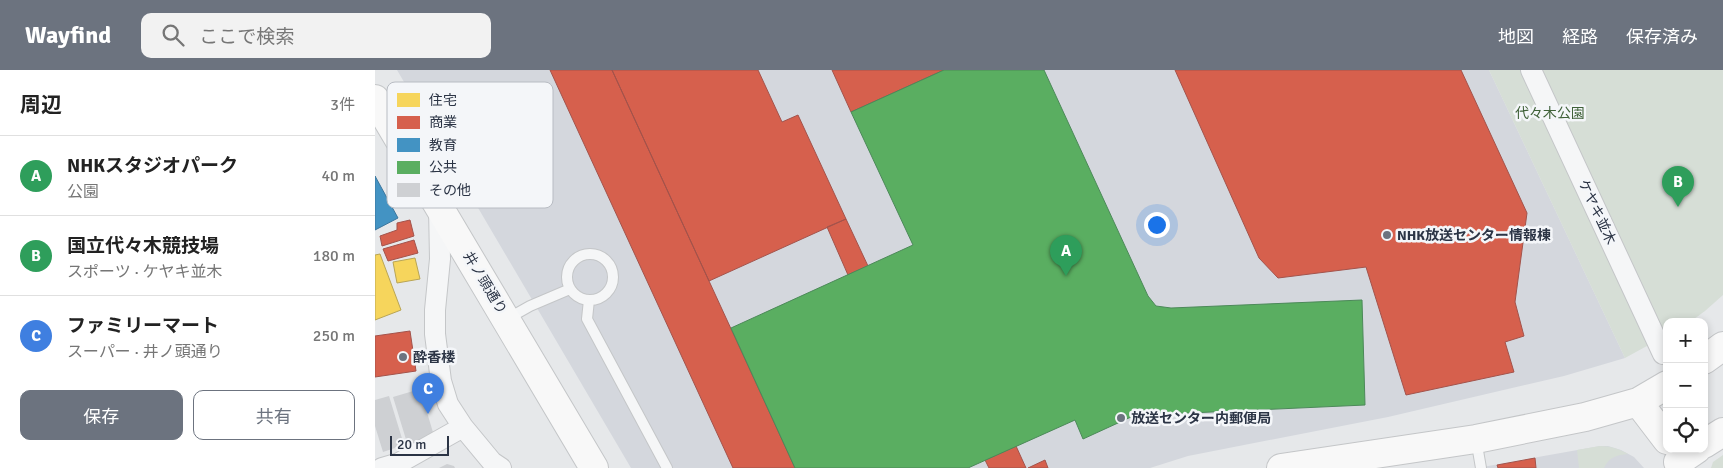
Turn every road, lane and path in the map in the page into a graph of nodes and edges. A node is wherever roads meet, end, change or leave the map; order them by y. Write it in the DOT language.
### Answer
graph roads {
  1 [pos="1531,70"];
  2 [pos="375,99"];
  3 [pos="387,119"];
  4 [pos="439,208"];
  5 [pos="441,208"];
  6 [pos="570,289"];
  7 [pos="589,300"];
  8 [pos="506,320"];
  9 [pos="1723,346"];
  10 [pos="1663,354"];
  11 [pos="1708,357"];
  12 [pos="1663,387"];
  13 [pos="1638,402"];
  14 [pos="463,427"];
  15 [pos="1723,432"];
  16 [pos="1476,439"];
  17 [pos="1708,441"];
  18 [pos="1679,454"];
  19 [pos="382,468"];
  20 [pos="501,468"];
  21 [pos="594,468"];
  22 [pos="667,468"];
  23 [pos="1281,468"];
  24 [pos="1481,468"];
  1 -- 10 [label="street, ケヤキ並木"];
  2 -- 3 [label="street, 井ノ頭通り"];
  4 -- 14 [label="street"];
  5 -- 8 [label="street, 井ノ頭通り"];
  6 -- 7 [label="lane"];
  6 -- 7 [label="lane"];
  6 -- 8 [label="lane"];
  7 -- 22 [label="lane"];
  8 -- 21 [label="street, 井ノ頭通り"];
  9 -- 11 [label="street"];
  12 -- 13 [label="street"];
  13 -- 16 [label="street"];
  13 -- 18 [label="street"];
  14 -- 19 [label="street"];
  14 -- 20 [label="street"];
  15 -- 17 [label="street"];
  16 -- 23 [label="street"];
  16 -- 24 [label="lane"];
}
